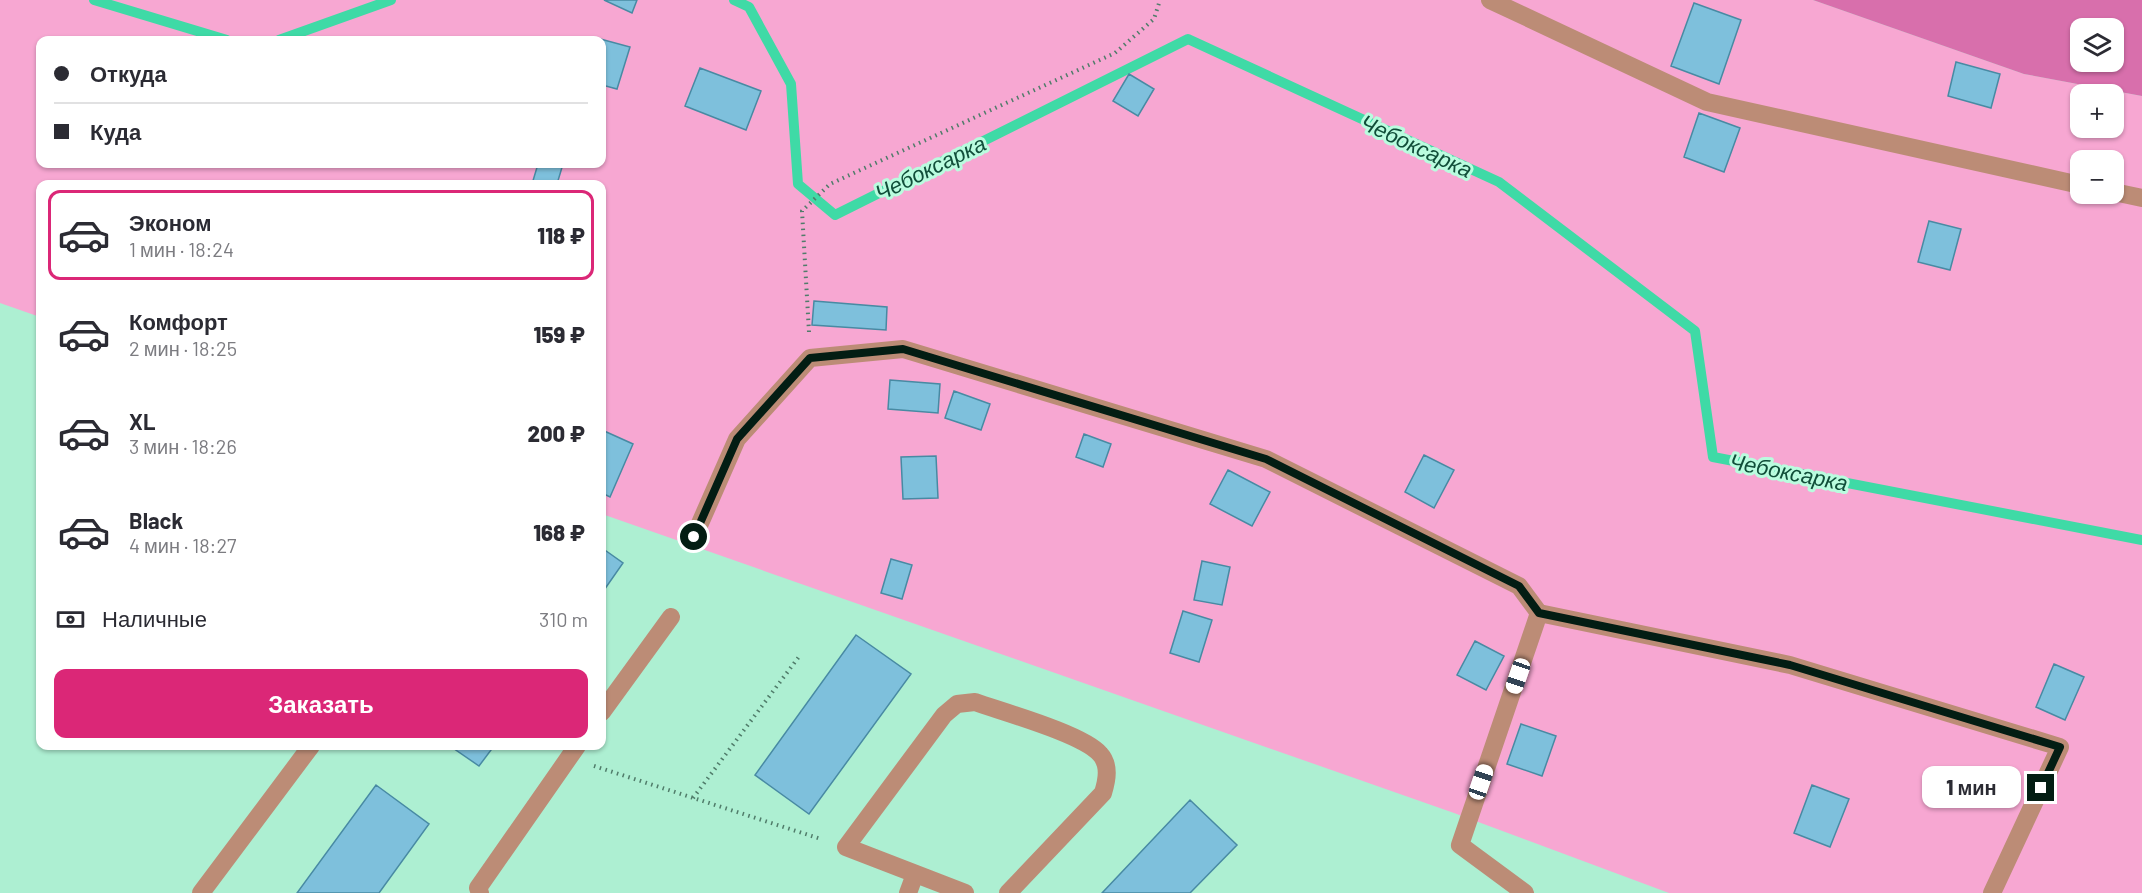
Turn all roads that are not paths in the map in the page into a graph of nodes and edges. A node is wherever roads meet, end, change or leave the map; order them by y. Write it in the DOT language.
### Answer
graph roads {
  1 [pos="1490,0"];
  2 [pos="2070,182"];
  3 [pos="2124,194"];
  4 [pos="2142,198"];
  5 [pos="694,537"];
  6 [pos="1539,613"];
  7 [pos="671,616"];
  8 [pos="606,706"];
  9 [pos="308,750"];
  10 [pos="572,752"];
  11 [pos="915,874"];
  12 [pos="201,893"];
  13 [pos="480,893"];
  14 [pos="908,893"];
  15 [pos="965,893"];
  16 [pos="1008,893"];
  17 [pos="1525,893"];
  18 [pos="1992,893"];
  1 -- 2 [label="lane"];
  3 -- 4 [label="lane"];
  5 -- 6 [label="lane"];
  6 -- 17 [label="lane"];
  6 -- 18 [label="lane"];
  7 -- 8 [label="lane"];
  9 -- 12 [label="lane"];
  10 -- 13 [label="lane"];
  11 -- 14 [label="lane"];
  11 -- 15 [label="lane"];
  11 -- 16 [label="lane"];
}
